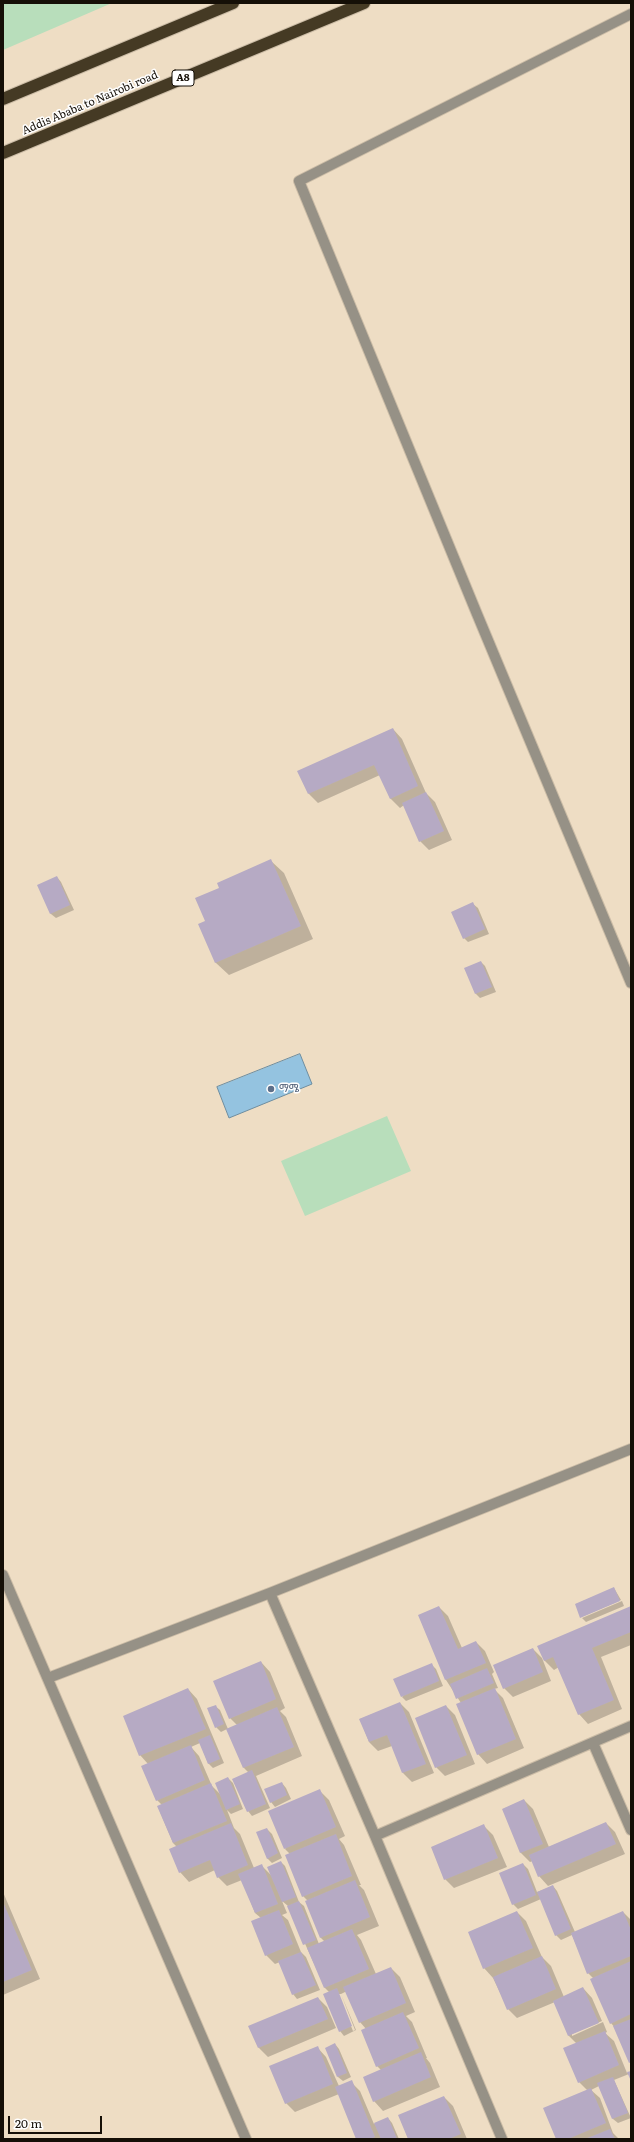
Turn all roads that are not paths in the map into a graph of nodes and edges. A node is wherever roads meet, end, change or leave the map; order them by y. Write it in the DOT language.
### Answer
graph roads {
  1 [pos="233,3"];
  2 [pos="364,3"];
  3 [pos="631,14"];
  4 [pos="3,99"];
  5 [pos="3,153"];
  6 [pos="631,982"];
  7 [pos="631,1449"];
  8 [pos="3,1576"];
  9 [pos="270,1593"];
  10 [pos="48,1678"];
  11 [pos="631,1726"];
  12 [pos="594,1743"];
  13 [pos="631,1830"];
  14 [pos="375,1836"];
  15 [pos="246,2139"];
  16 [pos="502,2139"];
  1 -- 4 [label="highway"];
  2 -- 5 [label="highway, Addis Ababa to Nairobi road / A8"];
  3 -- 6 [label="street"];
  7 -- 9 [label="street"];
  8 -- 10 [label="street"];
  9 -- 10 [label="street"];
  9 -- 14 [label="street"];
  10 -- 15 [label="street"];
  11 -- 12 [label="street"];
  12 -- 13 [label="street"];
  12 -- 14 [label="street"];
  14 -- 16 [label="street"];
}
